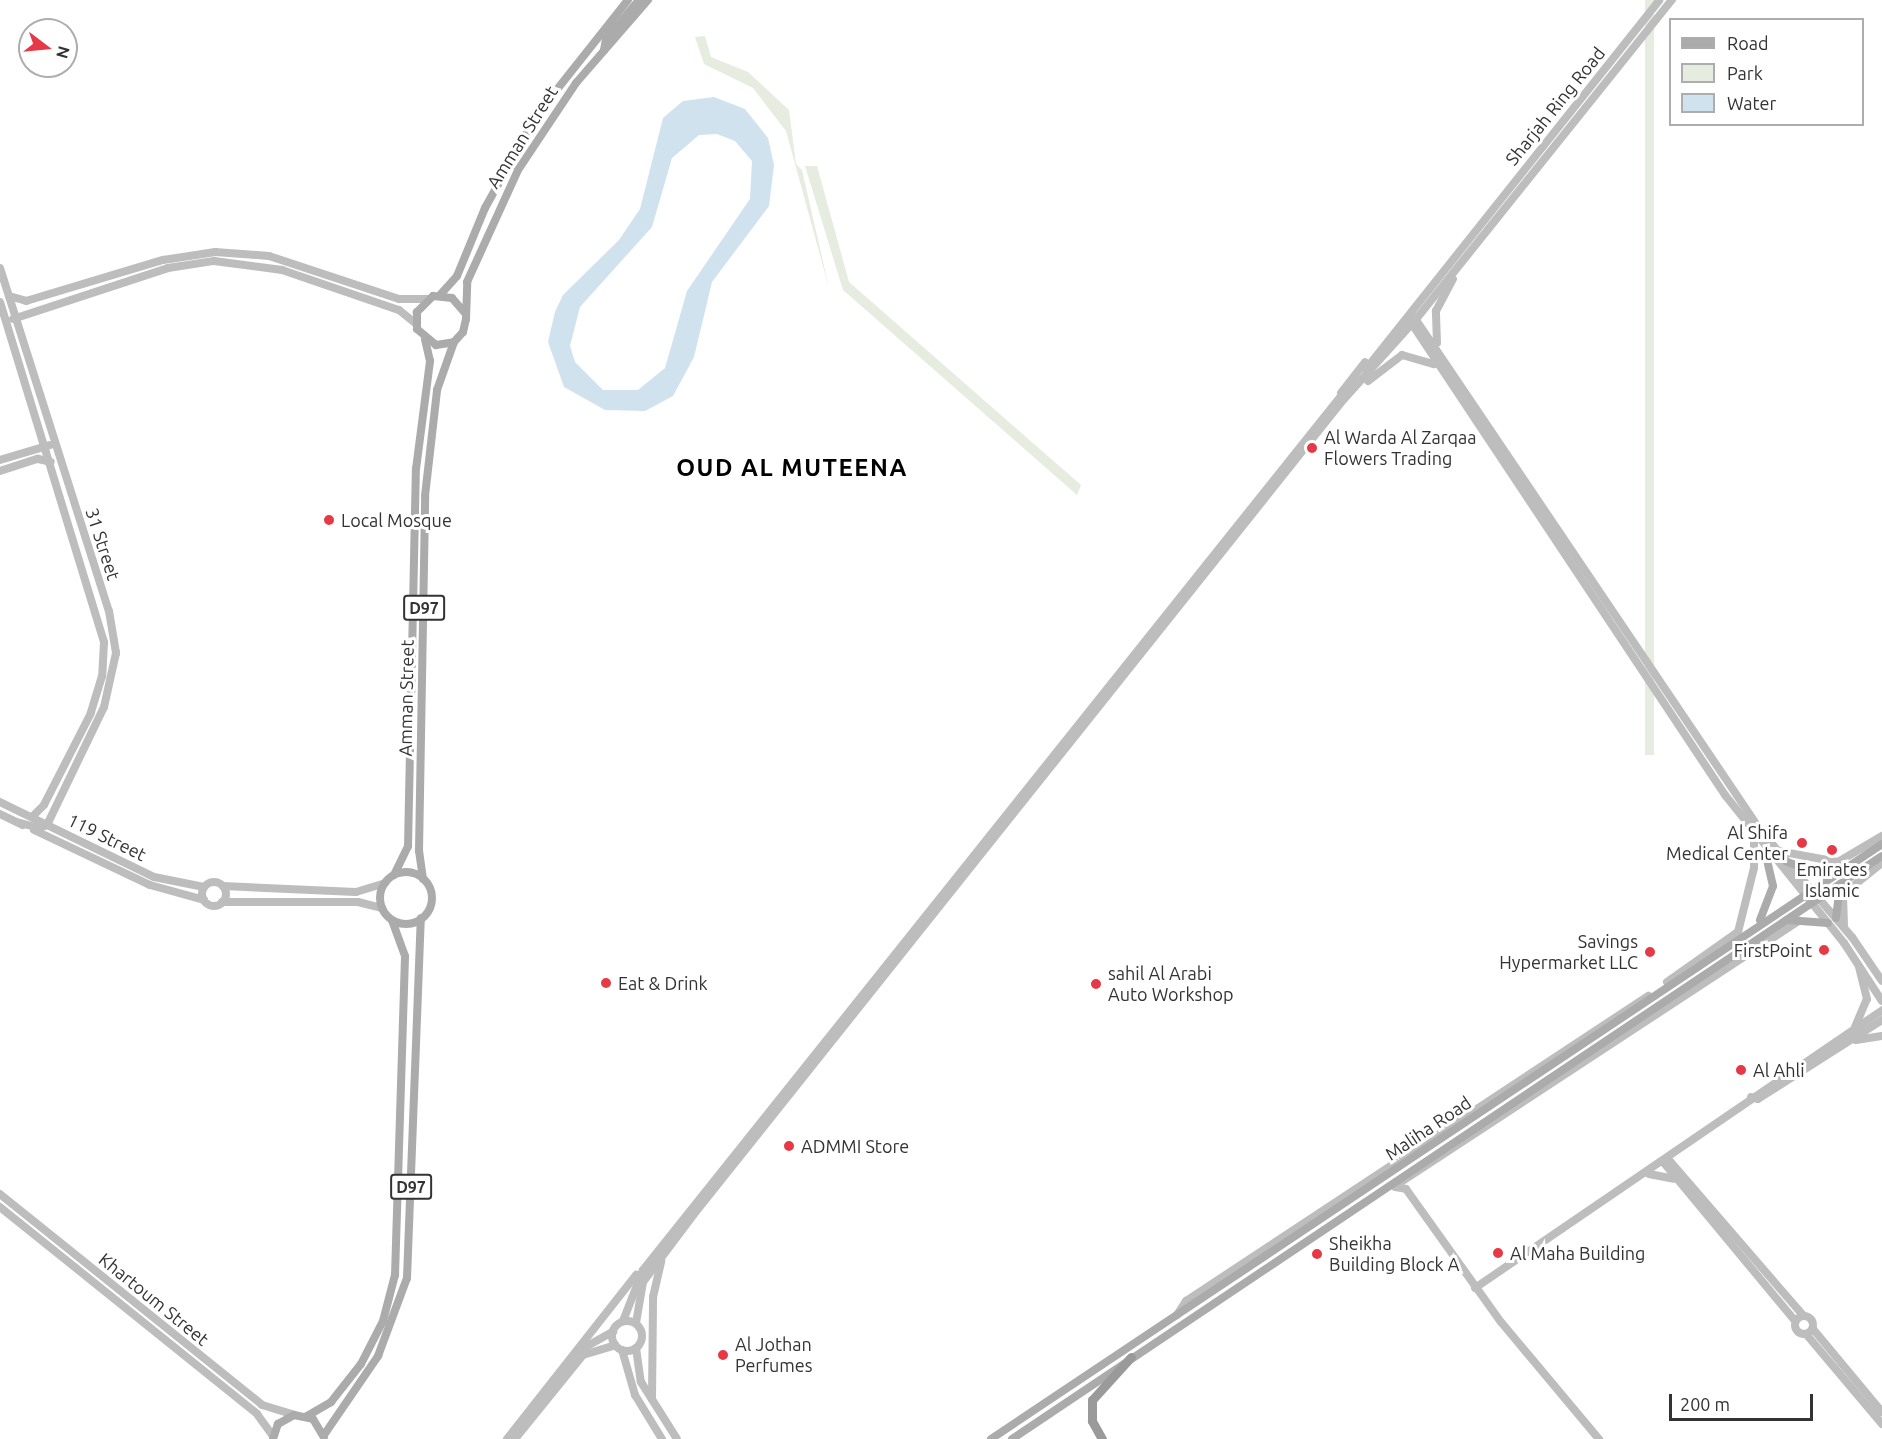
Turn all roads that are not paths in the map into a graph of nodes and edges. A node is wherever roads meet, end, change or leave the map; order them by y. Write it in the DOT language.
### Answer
graph roads {
  1 [pos="622,0"];
  2 [pos="628,0"];
  3 [pos="639,0"];
  4 [pos="648,0"];
  5 [pos="1659,0"];
  6 [pos="1672,0"];
  7 [pos="615,14"];
  8 [pos="604,51"];
  9 [pos="1474,230"];
  10 [pos="1482,236"];
  11 [pos="0,268"];
  12 [pos="4,295"];
  13 [pos="440,295"];
  14 [pos="427,299"];
  15 [pos="0,302"];
  16 [pos="44,306"];
  17 [pos="465,313"];
  18 [pos="16,318"];
  19 [pos="1411,318"];
  20 [pos="415,323"];
  21 [pos="19,328"];
  22 [pos="425,340"];
  23 [pos="454,342"];
  24 [pos="1443,358"];
  25 [pos="1440,369"];
  26 [pos="1353,388"];
  27 [pos="1337,399"];
  28 [pos="46,446"];
  29 [pos="0,460"];
  30 [pos="51,462"];
  31 [pos="62,464"];
  32 [pos="0,471"];
  33 [pos="91,713"];
  34 [pos="86,745"];
  35 [pos="0,802"];
  36 [pos="0,814"];
  37 [pos="32,817"];
  38 [pos="20,823"];
  39 [pos="47,825"];
  40 [pos="1882,836"];
  41 [pos="1754,837"];
  42 [pos="1882,846"];
  43 [pos="1765,850"];
  44 [pos="1776,850"];
  45 [pos="1882,856"];
  46 [pos="1787,862"];
  47 [pos="1882,863"];
  48 [pos="1853,864"];
  49 [pos="394,875"];
  50 [pos="423,879"];
  51 [pos="385,883"];
  52 [pos="1840,884"];
  53 [pos="223,886"];
  54 [pos="204,887"];
  55 [pos="1815,894"];
  56 [pos="1807,899"];
  57 [pos="204,900"];
  58 [pos="222,902"];
  59 [pos="382,908"];
  60 [pos="421,918"];
  61 [pos="1808,918"];
  62 [pos="1836,918"];
  63 [pos="392,920"];
  64 [pos="1781,922"];
  65 [pos="1828,923"];
  66 [pos="1755,927"];
  67 [pos="1846,929"];
  68 [pos="1859,964"];
  69 [pos="1872,966"];
  70 [pos="1882,971"];
  71 [pos="1882,981"];
  72 [pos="1652,996"];
  73 [pos="1882,1001"];
  74 [pos="1882,1010"];
  75 [pos="1882,1020"];
  76 [pos="1855,1028"];
  77 [pos="1882,1036"];
  78 [pos="1846,1043"];
  79 [pos="1751,1097"];
  80 [pos="1511,1103"];
  81 [pos="1523,1103"];
  82 [pos="1461,1137"];
  83 [pos="1458,1147"];
  84 [pos="1685,1149"];
  85 [pos="1667,1161"];
  86 [pos="1647,1174"];
  87 [pos="1409,1179"];
  88 [pos="1688,1186"];
  89 [pos="1395,1187"];
  90 [pos="1406,1189"];
  91 [pos="0,1194"];
  92 [pos="0,1207"];
  93 [pos="665,1252"];
  94 [pos="643,1270"];
  95 [pos="1254,1274"];
  96 [pos="1475,1288"];
  97 [pos="1803,1315"];
  98 [pos="623,1321"];
  99 [pos="1795,1322"];
  100 [pos="636,1323"];
  101 [pos="1809,1331"];
  102 [pos="613,1332"];
  103 [pos="619,1347"];
  104 [pos="636,1348"];
  105 [pos="1131,1357"];
  106 [pos="569,1360"];
  107 [pos="652,1399"];
  108 [pos="1882,1412"];
  109 [pos="294,1414"];
  110 [pos="307,1416"];
  111 [pos="1882,1424"];
  112 [pos="324,1437"];
  113 [pos="273,1438"];
  114 [pos="1598,1438"];
  115 [pos="507,1439"];
  116 [pos="515,1439"];
  117 [pos="662,1439"];
  118 [pos="677,1439"];
  119 [pos="991,1439"];
  120 [pos="1012,1439"];
  121 [pos="1102,1439"];
  1 -- 7 [label="main road"];
  2 -- 7 [label="main road, Amman Street"];
  3 -- 8 [label="main road"];
  4 -- 8 [label="main road, Amman Street"];
  5 -- 9 [label="street, Sharjah Ring Road"];
  6 -- 10 [label="street"];
  7 -- 13 [label="main road, Amman Street"];
  8 -- 17 [label="main road, Amman Street"];
  9 -- 19 [label="street"];
  9 -- 27 [label="street"];
  10 -- 19 [label="street"];
  10 -- 24 [label="street"];
  11 -- 12 [label="street, 31 Street"];
  12 -- 14 [label="street"];
  12 -- 18 [label="street, 31 Street"];
  13 -- 14 [label="main road"];
  13 -- 17 [label="main road"];
  14 -- 20 [label="main road"];
  15 -- 28 [label="street, 31 Street"];
  16 -- 18 [label="street"];
  16 -- 20 [label="street"];
  16 -- 21 [label="street"];
  17 -- 23 [label="main road"];
  18 -- 21 [label="street, 31 Street"];
  19 -- 24 [label="street"];
  19 -- 25 [label="street"];
  19 -- 26 [label="street"];
  19 -- 27 [label="street"];
  20 -- 22 [label="main road"];
  21 -- 31 [label="street, 31 Street"];
  22 -- 23 [label="main road"];
  22 -- 49 [label="main road, Amman Street / D97"];
  23 -- 50 [label="main road, Amman Street / D97"];
  24 -- 44 [label="street"];
  25 -- 26 [label="street"];
  25 -- 41 [label="street"];
  26 -- 93 [label="street"];
  27 -- 94 [label="street"];
  28 -- 29 [label="street"];
  28 -- 30 [label="street, 31 Street"];
  28 -- 31 [label="street"];
  30 -- 32 [label="street"];
  30 -- 33 [label="street, 31 Street"];
  31 -- 34 [label="street, 31 Street"];
  33 -- 34 [label="street"];
  33 -- 37 [label="street, 31 Street"];
  34 -- 39 [label="street, 31 Street"];
  35 -- 37 [label="street, 119 Street"];
  36 -- 38 [label="street, 119 Street"];
  37 -- 39 [label="street, 119 Street"];
  38 -- 39 [label="street"];
  38 -- 57 [label="street, 119 Street"];
  39 -- 54 [label="street, 119 Street"];
  40 -- 44 [label="street"];
  41 -- 43 [label="street"];
  41 -- 72 [label="street"];
  42 -- 48 [label="main road, Maliha Road"];
  42 -- 55 [label="main road"];
  43 -- 56 [label="street"];
  43 -- 66 [label="main road"];
  44 -- 46 [label="street"];
  45 -- 52 [label="main road, Maliha Road"];
  46 -- 48 [label="main road"];
  46 -- 55 [label="street"];
  47 -- 67 [label="street"];
  48 -- 55 [label="main road, Maliha Road"];
  49 -- 50 [label="main road"];
  49 -- 51 [label="main road"];
  50 -- 60 [label="main road"];
  51 -- 53 [label="street"];
  51 -- 59 [label="main road"];
  52 -- 55 [label="main road, Maliha Road"];
  52 -- 62 [label="main road"];
  53 -- 54 [label="street"];
  53 -- 58 [label="street"];
  54 -- 57 [label="street"];
  55 -- 56 [label="main road, Maliha Road"];
  55 -- 62 [label="street"];
  56 -- 64 [label="main road, Maliha Road"];
  56 -- 65 [label="street"];
  56 -- 66 [label="main road, Maliha Road"];
  57 -- 58 [label="street"];
  58 -- 59 [label="street"];
  59 -- 63 [label="main road"];
  60 -- 63 [label="main road"];
  60 -- 112 [label="main road, D97"];
  61 -- 64 [label="main road"];
  61 -- 65 [label="main road"];
  61 -- 81 [label="street"];
  62 -- 67 [label="street"];
  63 -- 110 [label="main road, D97"];
  64 -- 80 [label="main road, Maliha Road"];
  65 -- 68 [label="street"];
  66 -- 72 [label="main road, Maliha Road"];
  67 -- 69 [label="street"];
  68 -- 73 [label="street"];
  68 -- 76 [label="street"];
  69 -- 70 [label="street"];
  69 -- 71 [label="street"];
  72 -- 119 [label="main road, Maliha Road"];
  74 -- 76 [label="street"];
  75 -- 78 [label="street"];
  76 -- 79 [label="street"];
  77 -- 78 [label="street"];
  78 -- 79 [label="street"];
  79 -- 84 [label="street"];
  80 -- 81 [label="main road"];
  80 -- 82 [label="main road, Maliha Road"];
  81 -- 83 [label="street"];
  82 -- 83 [label="main road"];
  82 -- 95 [label="main road, Maliha Road"];
  83 -- 87 [label="street"];
  84 -- 85 [label="street"];
  84 -- 88 [label="street"];
  85 -- 86 [label="street"];
  85 -- 88 [label="street"];
  86 -- 88 [label="street"];
  86 -- 96 [label="street"];
  87 -- 89 [label="street"];
  87 -- 90 [label="street"];
  88 -- 97 [label="street"];
  88 -- 99 [label="street"];
  89 -- 90 [label="street"];
  89 -- 95 [label="street"];
  90 -- 96 [label="street"];
  91 -- 109 [label="street, Khartoum Street"];
  92 -- 113 [label="street, Khartoum Street"];
  93 -- 100 [label="street"];
  93 -- 107 [label="street"];
  94 -- 98 [label="street"];
  94 -- 106 [label="street"];
  95 -- 105 [label="main road, Maliha Road"];
  96 -- 114 [label="street"];
  97 -- 99 [label="street"];
  97 -- 101 [label="street"];
  98 -- 100 [label="street"];
  98 -- 102 [label="street"];
  99 -- 101 [label="street"];
  100 -- 104 [label="street"];
  101 -- 108 [label="street"];
  101 -- 111 [label="street"];
  102 -- 103 [label="street"];
  102 -- 106 [label="street"];
  103 -- 104 [label="street"];
  103 -- 116 [label="street"];
  103 -- 117 [label="street"];
  104 -- 107 [label="street"];
  105 -- 120 [label="main road, Maliha Road"];
  105 -- 121 [label="highway"];
  106 -- 115 [label="street"];
  107 -- 118 [label="street"];
  109 -- 110 [label="main road"];
  109 -- 113 [label="main road"];
  110 -- 112 [label="main road"];
}
